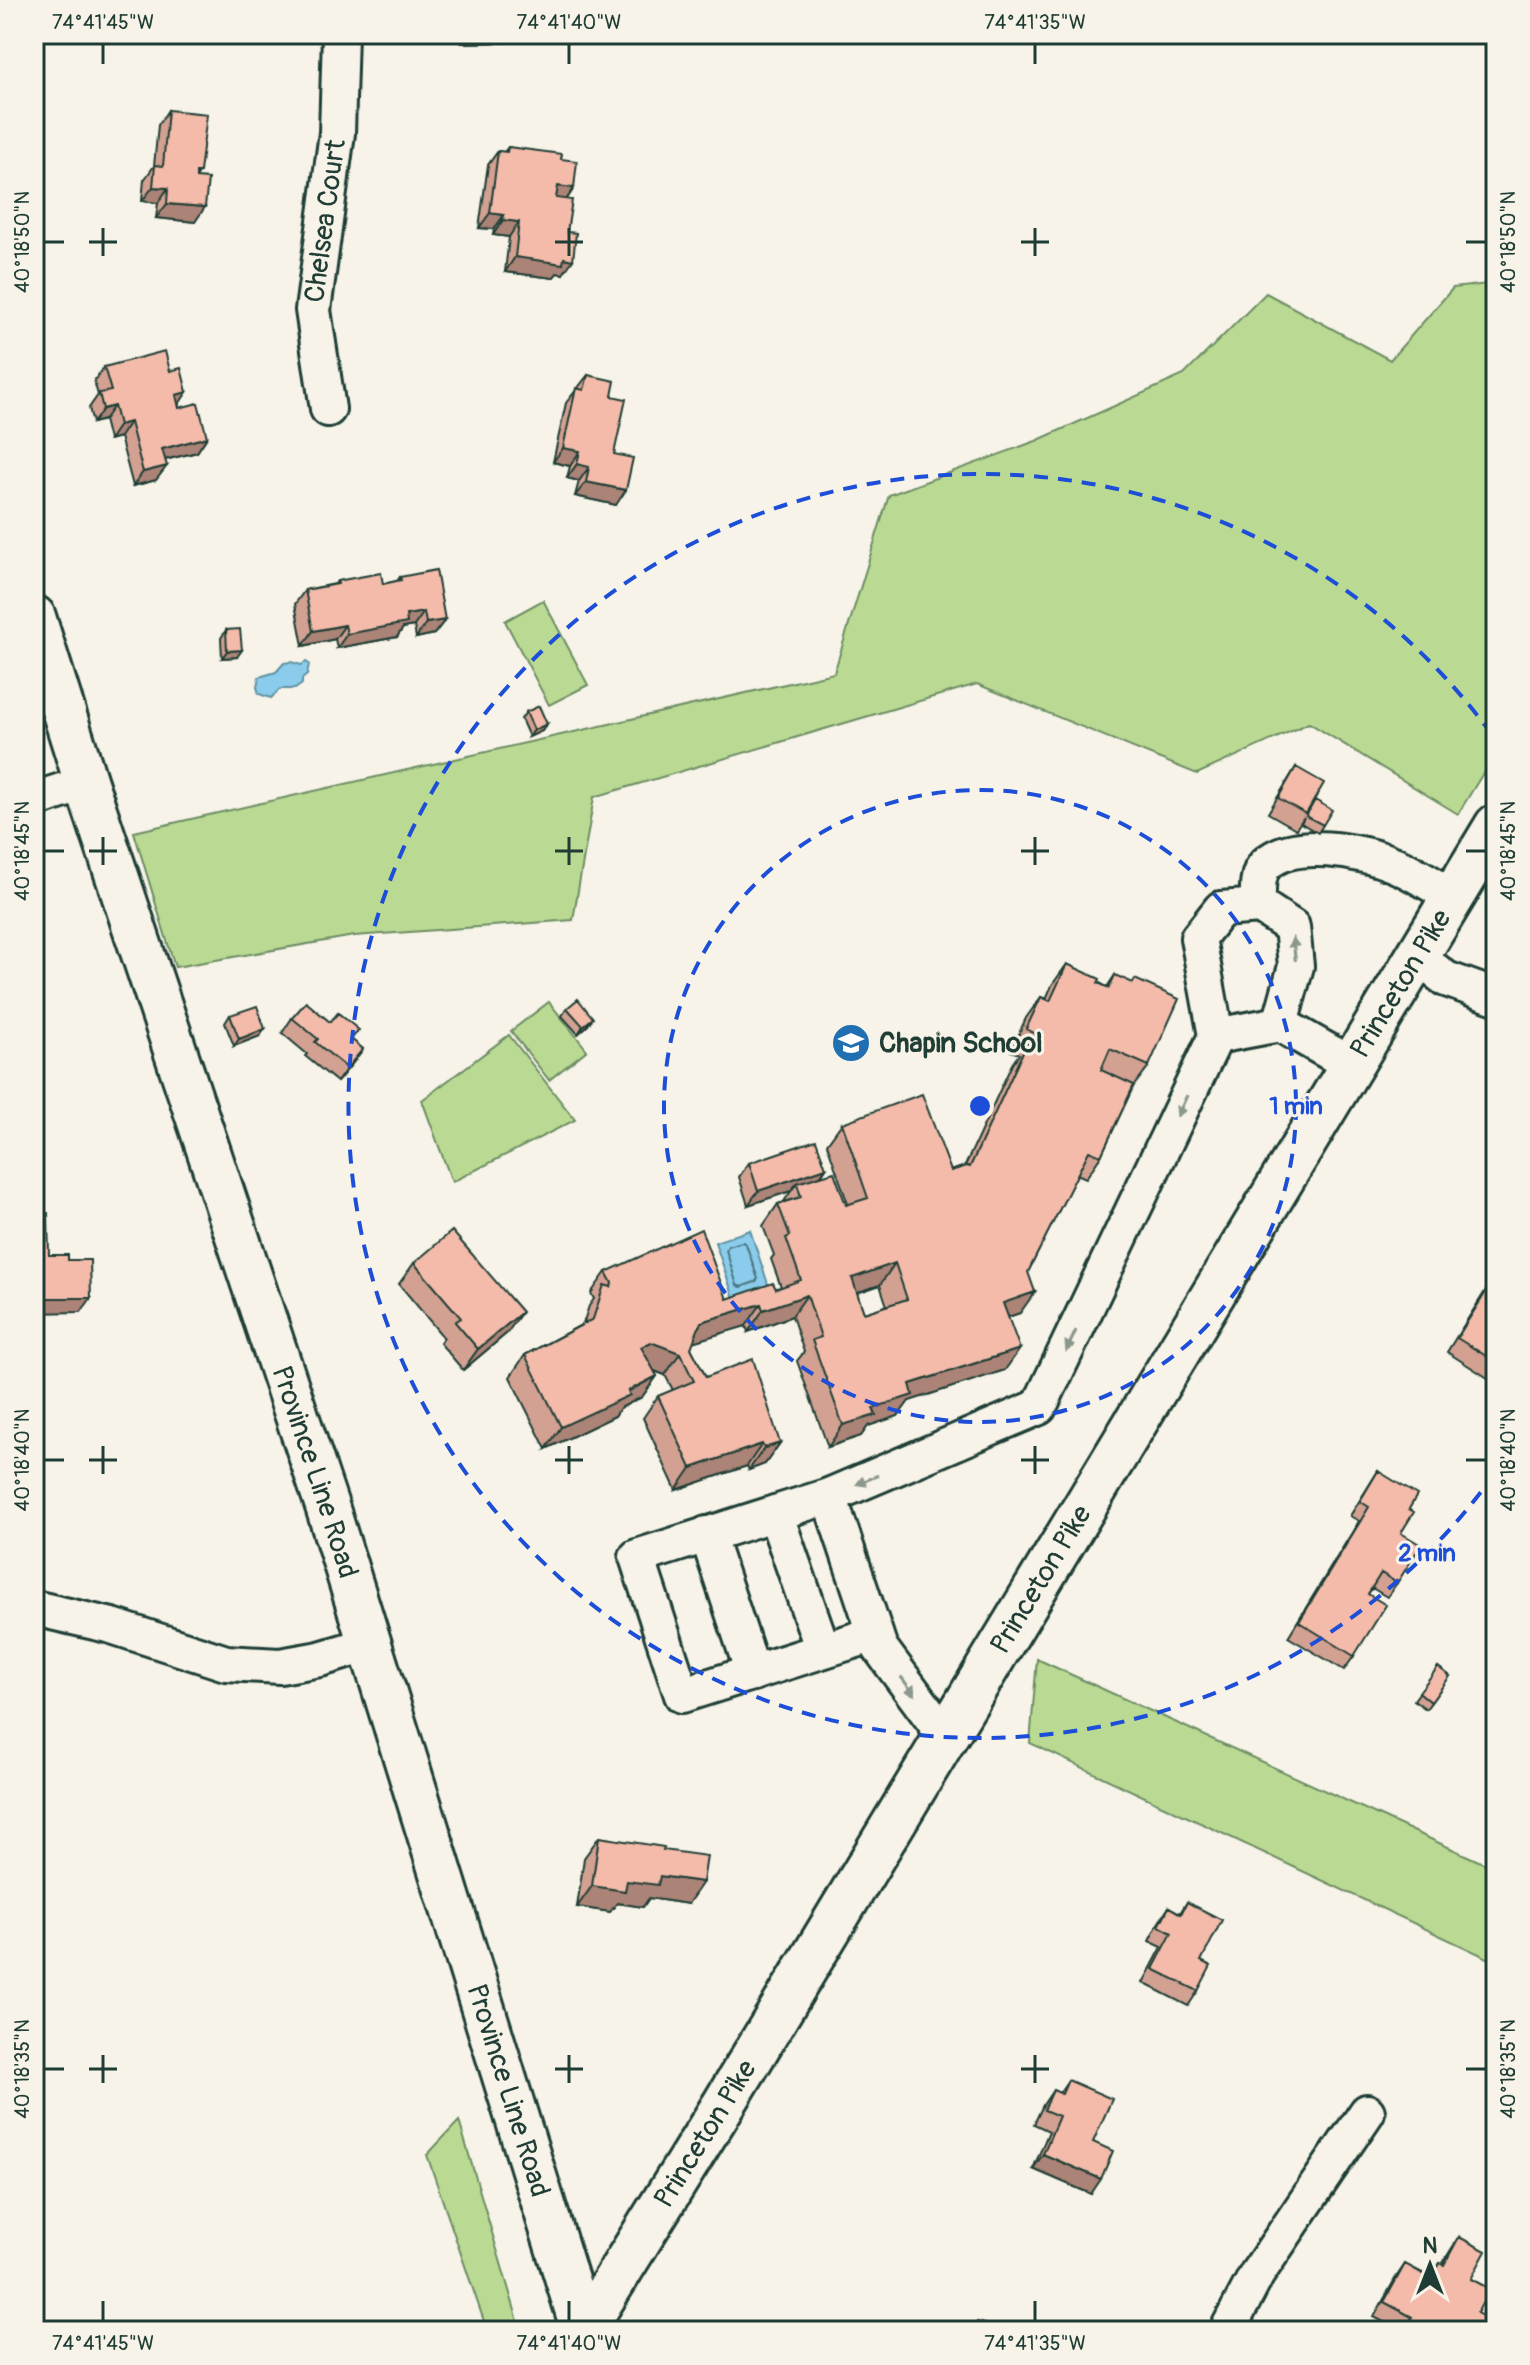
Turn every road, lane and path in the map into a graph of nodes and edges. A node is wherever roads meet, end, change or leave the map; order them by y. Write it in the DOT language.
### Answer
graph roads {
  1 [pos="340,34"];
  2 [pos="328,409"];
  3 [pos="34,617"];
  4 [pos="86,783"];
  5 [pos="34,800"];
  6 [pos="1496,826"];
  7 [pos="1453,897"];
  8 [pos="1258,906"];
  9 [pos="1417,957"];
  10 [pos="1496,997"];
  11 [pos="1280,1024"];
  12 [pos="1216,1036"];
  13 [pos="1352,1065"];
  14 [pos="829,1496"];
  15 [pos="775,1513"];
  16 [pos="707,1534"];
  17 [pos="34,1608"];
  18 [pos="875,1634"];
  19 [pos="370,1644"];
  20 [pos="823,1650"];
  21 [pos="753,1673"];
  22 [pos="946,1737"];
  23 [pos="1367,2112"];
  24 [pos="583,2331"];
  25 [pos="1227,2331"];
  1 -- 2 [label="street, Chelsea Court"];
  3 -- 4 [label="main road, Province Line Road"];
  4 -- 5 [label="street"];
  4 -- 19 [label="main road, Province Line Road"];
  6 -- 7 [label="main road, Princeton Pike"];
  7 -- 8 [label="street"];
  7 -- 9 [label="main road, Princeton Pike"];
  11 -- 8 [label="street, one-way"];
  8 -- 12 [label="street"];
  9 -- 10 [label="street"];
  9 -- 13 [label="main road, Princeton Pike"];
  11 -- 12 [label="street"];
  11 -- 13 [label="street"];
  12 -- 14 [label="street, one-way"];
  13 -- 22 [label="main road, Princeton Pike"];
  14 -- 15 [label="street"];
  14 -- 18 [label="street"];
  15 -- 16 [label="street"];
  15 -- 20 [label="street"];
  16 -- 21 [label="street"];
  16 -- 21 [label="street"];
  17 -- 19 [label="street"];
  18 -- 20 [label="street"];
  18 -- 22 [label="street, one-way"];
  19 -- 24 [label="main road, Province Line Road"];
  20 -- 21 [label="street"];
  22 -- 24 [label="main road, Princeton Pike"];
  23 -- 25 [label="street"];
}
